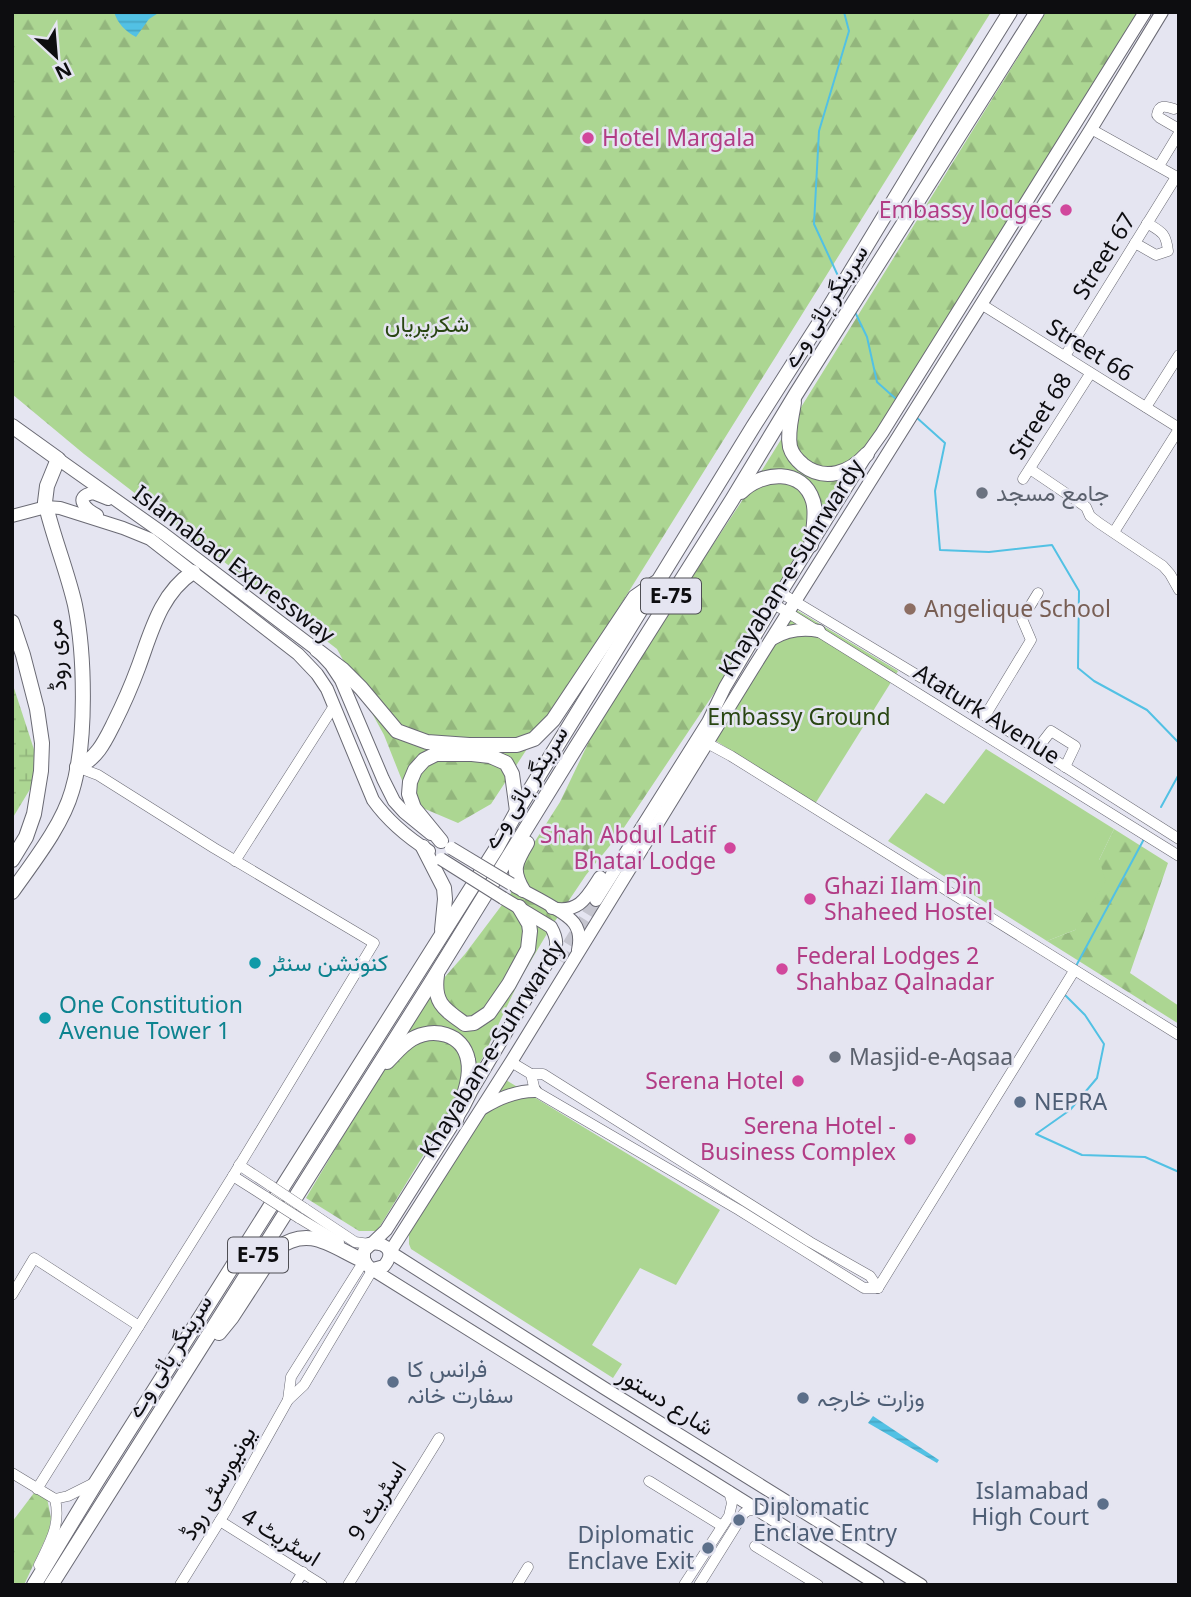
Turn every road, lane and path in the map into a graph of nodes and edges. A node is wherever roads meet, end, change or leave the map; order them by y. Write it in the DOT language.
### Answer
graph roads {
  1 [pos="1010,12"];
  2 [pos="1016,12"];
  3 [pos="1145,12"];
  4 [pos="1162,12"];
  5 [pos="1035,15"];
  6 [pos="1174,109"];
  7 [pos="1091,129"];
  8 [pos="1179,131"];
  9 [pos="1159,166"];
  10 [pos="1178,178"];
  11 [pos="1147,223"];
  12 [pos="1135,243"];
  13 [pos="886,251"];
  14 [pos="858,258"];
  15 [pos="981,304"];
  16 [pos="1179,355"];
  17 [pos="1065,356"];
  18 [pos="1090,374"];
  19 [pos="918,375"];
  20 [pos="931,382"];
  21 [pos="796,394"];
  22 [pos="1146,407"];
  23 [pos="12,426"];
  24 [pos="1179,428"];
  25 [pos="867,453"];
  26 [pos="58,459"];
  27 [pos="1030,469"];
  28 [pos="1023,479"];
  29 [pos="732,500"];
  30 [pos="46,507"];
  31 [pos="133,511"];
  32 [pos="12,516"];
  33 [pos="122,528"];
  34 [pos="1114,532"];
  35 [pos="811,545"];
  36 [pos="193,572"];
  37 [pos="659,581"];
  38 [pos="1179,590"];
  39 [pos="1038,593"];
  40 [pos="778,599"];
  41 [pos="791,607"];
  42 [pos="12,622"];
  43 [pos="819,631"];
  44 [pos="771,639"];
  45 [pos="317,650"];
  46 [pos="725,687"];
  47 [pos="334,706"];
  48 [pos="985,716"];
  49 [pos="707,743"];
  50 [pos="575,749"];
  51 [pos="1037,749"];
  52 [pos="77,767"];
  53 [pos="1065,768"];
  54 [pos="517,811"];
  55 [pos="1179,839"];
  56 [pos="446,844"];
  57 [pos="424,847"];
  58 [pos="1179,856"];
  59 [pos="12,860"];
  60 [pos="235,861"];
  61 [pos="517,887"];
  62 [pos="12,892"];
  63 [pos="596,900"];
  64 [pos="580,904"];
  65 [pos="519,907"];
  66 [pos="552,908"];
  67 [pos="600,916"];
  68 [pos="442,935"];
  69 [pos="577,954"];
  70 [pos="554,961"];
  71 [pos="438,970"];
  72 [pos="1074,971"];
  73 [pos="1179,1035"];
  74 [pos="511,1062"];
  75 [pos="531,1073"];
  76 [pos="364,1087"];
  77 [pos="535,1091"];
  78 [pos="481,1109"];
  79 [pos="460,1114"];
  80 [pos="239,1166"];
  81 [pos="233,1176"];
  82 [pos="731,1192"];
  83 [pos="745,1200"];
  84 [pos="724,1202"];
  85 [pos="739,1210"];
  86 [pos="398,1212"];
  87 [pos="302,1213"];
  88 [pos="411,1219"];
  89 [pos="369,1244"];
  90 [pos="390,1252"];
  91 [pos="367,1262"];
  92 [pos="878,1288"];
  93 [pos="12,1295"];
  94 [pos="139,1326"];
  95 [pos="200,1350"];
  96 [pos="288,1400"];
  97 [pos="439,1438"];
  98 [pos="12,1474"];
  99 [pos="649,1480"];
  100 [pos="97,1481"];
  101 [pos="37,1489"];
  102 [pos="729,1491"];
  103 [pos="55,1499"];
  104 [pos="761,1511"];
  105 [pos="220,1521"];
  106 [pos="722,1526"];
  107 [pos="755,1546"];
  108 [pos="528,1567"];
  109 [pos="303,1572"];
  110 [pos="32,1585"];
  111 [pos="51,1585"];
  112 [pos="180,1585"];
  113 [pos="295,1585"];
  114 [pos="322,1585"];
  115 [pos="348,1585"];
  116 [pos="517,1585"];
  117 [pos="684,1585"];
  118 [pos="699,1585"];
  119 [pos="818,1585"];
  120 [pos="878,1585"];
  121 [pos="921,1585"];
  1 -- 14 [label="highway, سرینگر ہائی وے / E-75"];
  2 -- 5 [label="highway"];
  3 -- 19 [label="main road, Khayaban-e-Suhrwardy"];
  4 -- 7 [label="main road, Khayaban-e-Suhrwardy"];
  5 -- 13 [label="highway, سرینگر ہائی وے / E-75"];
  6 -- 8 [label="street"];
  7 -- 9 [label="street"];
  7 -- 15 [label="main road, Khayaban-e-Suhrwardy"];
  8 -- 9 [label="street"];
  9 -- 10 [label="street"];
  10 -- 11 [label="street, Street 67"];
  11 -- 12 [label="street, Street 67"];
  11 -- 12 [label="street"];
  12 -- 17 [label="street, Street 67"];
  13 -- 14 [label="highway"];
  13 -- 21 [label="highway, سرینگر ہائی وے / E-75"];
  14 -- 37 [label="highway, سرینگر ہائی وے / E-75"];
  15 -- 17 [label="street, Street 66"];
  15 -- 20 [label="main road, Khayaban-e-Suhrwardy"];
  16 -- 22 [label="street"];
  17 -- 18 [label="street, Street 66"];
  18 -- 22 [label="street, Street 66"];
  18 -- 27 [label="street, Street 68"];
  19 -- 20 [label="main road"];
  19 -- 25 [label="main road, Khayaban-e-Suhrwardy"];
  20 -- 41 [label="main road, Khayaban-e-Suhrwardy"];
  21 -- 25 [label="highway"];
  21 -- 29 [label="highway, سرینگر ہائی وے / E-75"];
  22 -- 24 [label="street, Street 66"];
  23 -- 26 [label="highway"];
  24 -- 34 [label="street"];
  25 -- 35 [label="main road, Khayaban-e-Suhrwardy"];
  26 -- 30 [label="highway, مری روڈ"];
  26 -- 31 [label="main road, Islamabad Expressway"];
  27 -- 28 [label="street, Street 68"];
  27 -- 34 [label="street"];
  29 -- 35 [label="highway"];
  29 -- 50 [label="highway, سرینگر ہائی وے / E-75"];
  30 -- 32 [label="main road, Islamabad Expressway"];
  30 -- 33 [label="main road, Islamabad Expressway"];
  30 -- 52 [label="highway, مری روڈ"];
  31 -- 33 [label="main road"];
  31 -- 45 [label="main road, Islamabad Expressway"];
  33 -- 36 [label="main road, Islamabad Expressway"];
  34 -- 38 [label="street"];
  35 -- 40 [label="main road, Khayaban-e-Suhrwardy"];
  36 -- 47 [label="main road, Islamabad Expressway"];
  36 -- 52 [label="highway"];
  37 -- 45 [label="highway"];
  37 -- 54 [label="highway, سرینگر ہائی وے / E-75"];
  39 -- 48 [label="street"];
  40 -- 41 [label="street, Ataturk Avenue"];
  40 -- 46 [label="main road, Khayaban-e-Suhrwardy"];
  41 -- 43 [label="street, Ataturk Avenue"];
  41 -- 44 [label="main road, Khayaban-e-Suhrwardy"];
  41 -- 48 [label="street, Ataturk Avenue"];
  42 -- 59 [label="highway, مری روڈ"];
  43 -- 44 [label="main road"];
  43 -- 58 [label="street, Ataturk Avenue"];
  44 -- 49 [label="main road, Khayaban-e-Suhrwardy"];
  45 -- 56 [label="main road, Islamabad Expressway"];
  46 -- 63 [label="main road"];
  46 -- 64 [label="main road"];
  47 -- 57 [label="main road, Islamabad Expressway"];
  47 -- 60 [label="street"];
  48 -- 51 [label="street, Ataturk Avenue"];
  49 -- 67 [label="main road, Khayaban-e-Suhrwardy"];
  49 -- 72 [label="street"];
  50 -- 61 [label="highway"];
  50 -- 71 [label="highway, سرینگر ہائی وے / E-75"];
  51 -- 53 [label="street, Ataturk Avenue"];
  51 -- 53 [label="street"];
  52 -- 60 [label="street"];
  52 -- 62 [label="highway, مری روڈ"];
  53 -- 55 [label="street, Ataturk Avenue"];
  54 -- 56 [label="highway"];
  54 -- 68 [label="highway, سرینگر ہائی وے / E-75"];
  56 -- 61 [label="main road, Islamabad Expressway, bridge"];
  57 -- 65 [label="main road, Islamabad Expressway, bridge"];
  57 -- 68 [label="highway"];
  60 -- 80 [label="street"];
  61 -- 66 [label="main road, Islamabad Expressway"];
  64 -- 66 [label="main road"];
  64 -- 67 [label="main road"];
  65 -- 70 [label="main road, Islamabad Expressway"];
  65 -- 71 [label="highway"];
  66 -- 69 [label="main road, Islamabad Expressway"];
  67 -- 69 [label="main road, Khayaban-e-Suhrwardy"];
  68 -- 100 [label="highway, سرینگر ہائی وے / E-75"];
  69 -- 74 [label="main road, Khayaban-e-Suhrwardy"];
  70 -- 79 [label="main road, Khayaban-e-Suhrwardy"];
  71 -- 76 [label="highway, سرینگر ہائی وے / E-75"];
  72 -- 73 [label="street"];
  72 -- 92 [label="street"];
  74 -- 75 [label="street"];
  74 -- 78 [label="main road, Khayaban-e-Suhrwardy"];
  75 -- 77 [label="street"];
  75 -- 82 [label="street"];
  76 -- 79 [label="highway"];
  76 -- 95 [label="highway, سرینگر ہائی وے / E-75"];
  77 -- 78 [label="main road"];
  77 -- 84 [label="street"];
  78 -- 88 [label="main road, Khayaban-e-Suhrwardy"];
  79 -- 86 [label="main road, Khayaban-e-Suhrwardy"];
  80 -- 81 [label="street"];
  80 -- 87 [label="street, شارع دستور, bridge"];
  81 -- 87 [label="street, شارع دستور, bridge"];
  81 -- 94 [label="street"];
  82 -- 83 [label="street"];
  82 -- 84 [label="street"];
  83 -- 85 [label="street"];
  83 -- 92 [label="street"];
  84 -- 85 [label="street"];
  85 -- 92 [label="street"];
  86 -- 88 [label="main road"];
  86 -- 89 [label="main road, Khayaban-e-Suhrwardy"];
  87 -- 89 [label="street, شارع دستور"];
  87 -- 91 [label="street, شارع دستور"];
  88 -- 90 [label="main road, Khayaban-e-Suhrwardy"];
  89 -- 90 [label="main road"];
  89 -- 91 [label="main road"];
  90 -- 91 [label="main road"];
  90 -- 121 [label="main road, شارع دستور"];
  91 -- 95 [label="highway"];
  91 -- 96 [label="street, یونیورسٹی روڈ"];
  91 -- 96 [label="street, یونیورسٹی روڈ"];
  91 -- 102 [label="main road, شارع دستور"];
  93 -- 94 [label="street"];
  94 -- 101 [label="street"];
  95 -- 111 [label="highway, سرینگر ہائی وے / E-75"];
  96 -- 105 [label="street, یونیورسٹی روڈ"];
  97 -- 115 [label="street, اسٹریٹ 9"];
  98 -- 101 [label="street"];
  99 -- 106 [label="street"];
  100 -- 103 [label="street"];
  100 -- 110 [label="highway, سرینگر ہائی وے / E-75"];
  101 -- 103 [label="street"];
  102 -- 104 [label="main road, شارع دستور"];
  102 -- 106 [label="street"];
  103 -- 110 [label="street"];
  104 -- 118 [label="street"];
  104 -- 120 [label="main road, شارع دستور"];
  105 -- 109 [label="street, اسٹریٹ 4"];
  105 -- 112 [label="street, یونیورسٹی روڈ"];
  106 -- 117 [label="street"];
  107 -- 119 [label="street"];
  108 -- 116 [label="street"];
  109 -- 113 [label="street"];
  109 -- 114 [label="street, اسٹریٹ 4"];
}
